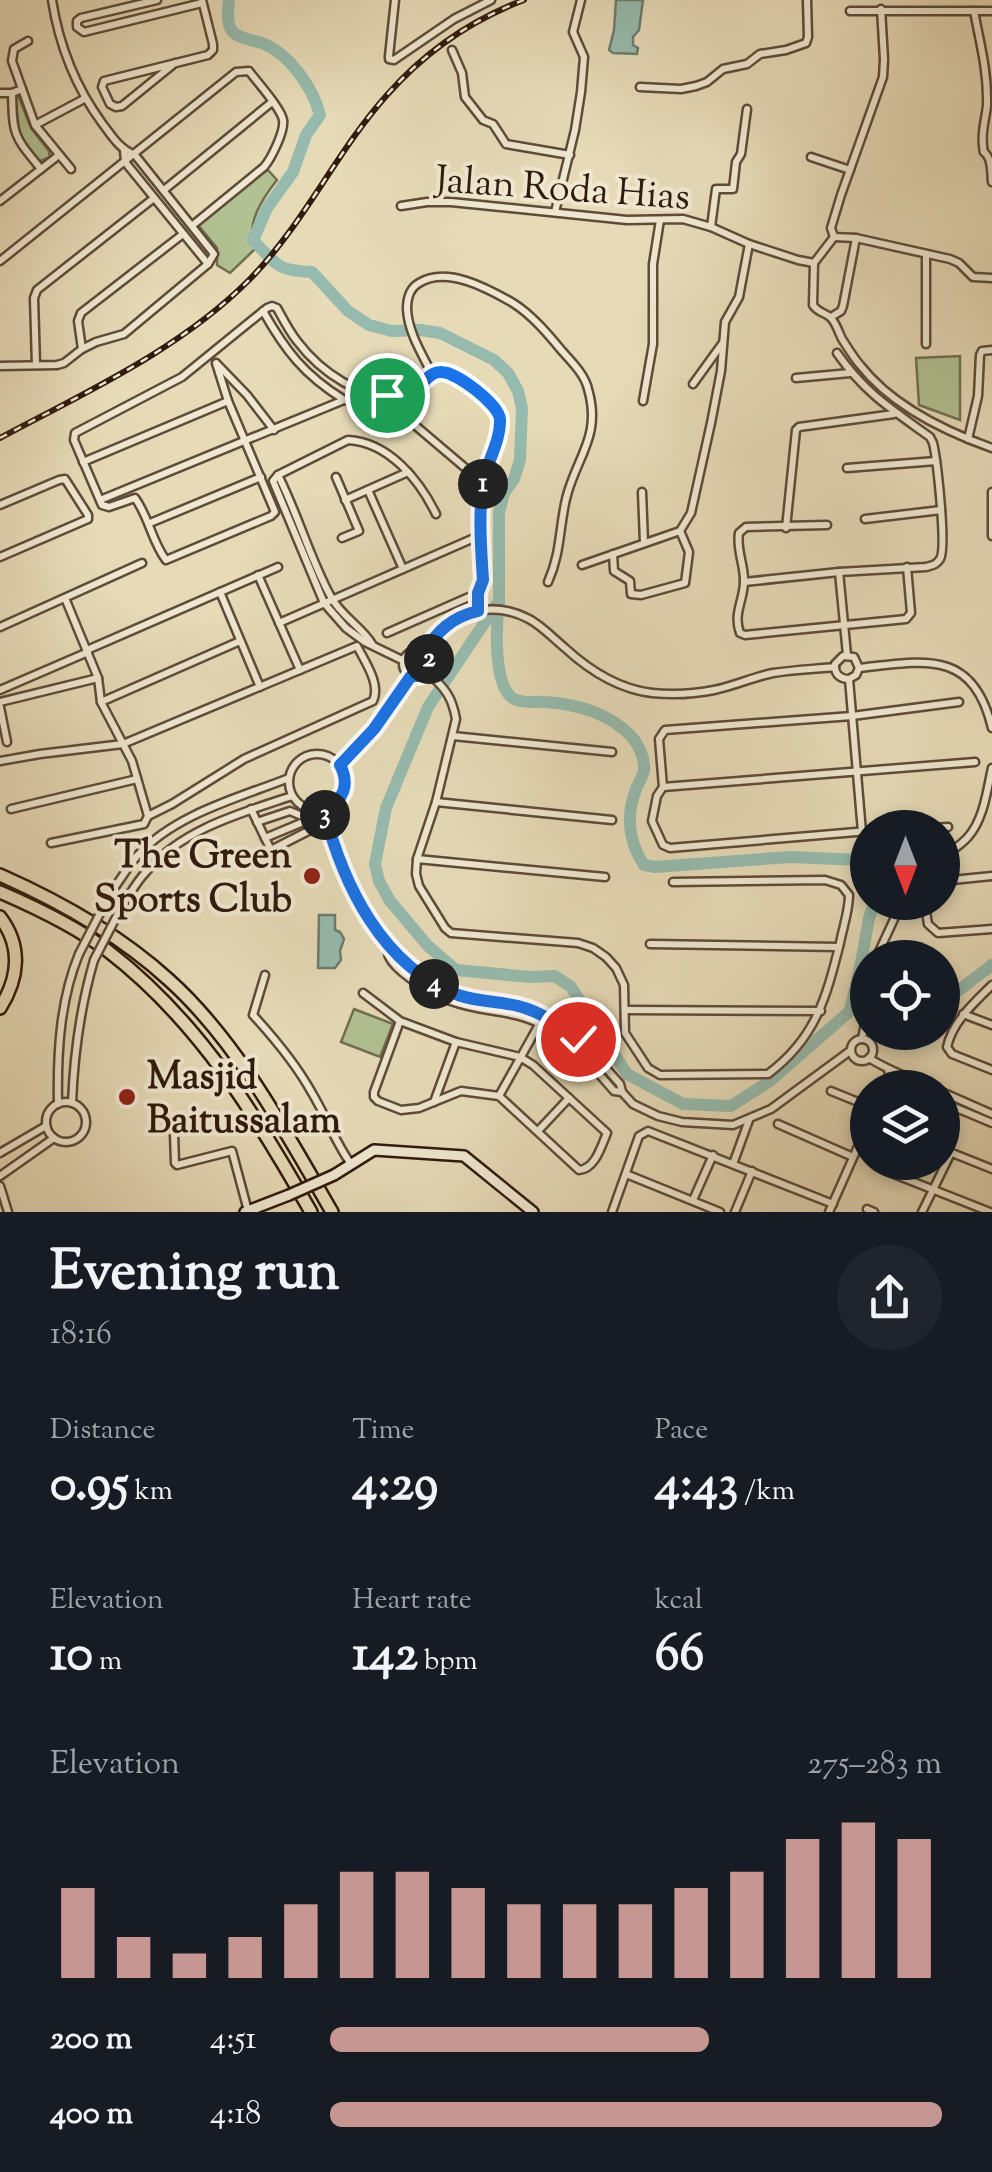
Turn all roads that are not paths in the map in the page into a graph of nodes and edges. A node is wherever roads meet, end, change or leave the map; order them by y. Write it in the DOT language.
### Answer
graph roads {
  1 [pos="52,0"];
  2 [pos="157,0"];
  3 [pos="395,0"];
  4 [pos="491,0"];
  5 [pos="582,0"];
  6 [pos="807,0"];
  7 [pos="202,1"];
  8 [pos="881,10"];
  9 [pos="850,11"];
  10 [pos="974,12"];
  11 [pos="992,12"];
  12 [pos="28,41"];
  13 [pos="452,50"];
  14 [pos="175,63"];
  15 [pos="22,88"];
  16 [pos="640,88"];
  17 [pos="0,93"];
  18 [pos="12,93"];
  19 [pos="84,99"];
  20 [pos="272,102"];
  21 [pos="989,105"];
  22 [pos="747,109"];
  23 [pos="35,125"];
  24 [pos="124,150"];
  25 [pos="570,154"];
  26 [pos="59,155"];
  27 [pos="135,155"];
  28 [pos="812,158"];
  29 [pos="125,162"];
  30 [pos="41,169"];
  31 [pos="71,169"];
  32 [pos="850,170"];
  33 [pos="992,182"];
  34 [pos="164,190"];
  35 [pos="154,198"];
  36 [pos="0,202"];
  37 [pos="401,206"];
  38 [pos="555,212"];
  39 [pos="660,220"];
  40 [pos="193,225"];
  41 [pos="710,227"];
  42 [pos="183,234"];
  43 [pos="834,237"];
  44 [pos="856,238"];
  45 [pos="749,244"];
  46 [pos="926,254"];
  47 [pos="0,261"];
  48 [pos="814,263"];
  49 [pos="208,264"];
  50 [pos="992,278"];
  51 [pos="263,311"];
  52 [pos="830,317"];
  53 [pos="723,343"];
  54 [pos="926,344"];
  55 [pos="82,349"];
  56 [pos="992,350"];
  57 [pos="837,353"];
  58 [pos="213,359"];
  59 [pos="36,365"];
  60 [pos="0,366"];
  61 [pos="851,373"];
  62 [pos="432,374"];
  63 [pos="796,378"];
  64 [pos="693,384"];
  65 [pos="344,400"];
  66 [pos="228,401"];
  67 [pos="643,401"];
  68 [pos="896,413"];
  69 [pos="274,430"];
  70 [pos="244,440"];
  71 [pos="968,440"];
  72 [pos="992,448"];
  73 [pos="936,461"];
  74 [pos="83,462"];
  75 [pos="847,468"];
  76 [pos="408,472"];
  77 [pos="261,478"];
  78 [pos="336,478"];
  79 [pos="483,483"];
  80 [pos="368,490"];
  81 [pos="642,492"];
  82 [pos="992,492"];
  83 [pos="100,500"];
  84 [pos="345,500"];
  85 [pos="0,505"];
  86 [pos="941,510"];
  87 [pos="992,511"];
  88 [pos="436,514"];
  89 [pos="865,519"];
  90 [pos="150,523"];
  91 [pos="827,526"];
  92 [pos="786,528"];
  93 [pos="680,530"];
  94 [pos="481,535"];
  95 [pos="992,536"];
  96 [pos="342,538"];
  97 [pos="644,542"];
  98 [pos="613,554"];
  99 [pos="0,557"];
  100 [pos="142,562"];
  101 [pos="582,565"];
  102 [pos="278,567"];
  103 [pos="907,567"];
  104 [pos="403,569"];
  105 [pos="839,572"];
  106 [pos="258,576"];
  107 [pos="548,582"];
  108 [pos="744,582"];
  109 [pos="220,592"];
  110 [pos="478,593"];
  111 [pos="65,598"];
  112 [pos="328,602"];
  113 [pos="478,611"];
  114 [pos="279,623"];
  115 [pos="844,626"];
  116 [pos="0,627"];
  117 [pos="387,633"];
  118 [pos="240,640"];
  119 [pos="88,651"];
  120 [pos="424,653"];
  121 [pos="847,655"];
  122 [pos="404,661"];
  123 [pos="835,667"];
  124 [pos="859,668"];
  125 [pos="300,670"];
  126 [pos="426,672"];
  127 [pos="411,676"];
  128 [pos="98,678"];
  129 [pos="849,679"];
  130 [pos="260,687"];
  131 [pos="0,690"];
  132 [pos="101,702"];
  133 [pos="959,702"];
  134 [pos="0,704"];
  135 [pos="852,716"];
  136 [pos="992,728"];
  137 [pos="452,736"];
  138 [pos="7,742"];
  139 [pos="122,744"];
  140 [pos="612,752"];
  141 [pos="0,761"];
  142 [pos="975,762"];
  143 [pos="340,765"];
  144 [pos="992,768"];
  145 [pos="856,771"];
  146 [pos="288,778"];
  147 [pos="138,779"];
  148 [pos="663,787"];
  149 [pos="292,796"];
  150 [pos="988,801"];
  151 [pos="436,802"];
  152 [pos="12,809"];
  153 [pos="252,809"];
  154 [pos="324,810"];
  155 [pos="861,810"];
  156 [pos="148,816"];
  157 [pos="309,819"];
  158 [pos="612,820"];
  159 [pos="258,822"];
  160 [pos="850,833"];
  161 [pos="265,838"];
  162 [pos="52,843"];
  163 [pos="960,844"];
  164 [pos="417,860"];
  165 [pos="0,875"];
  166 [pos="992,876"];
  167 [pos="605,878"];
  168 [pos="960,879"];
  169 [pos="672,882"];
  170 [pos="0,892"];
  171 [pos="0,916"];
  172 [pos="927,920"];
  173 [pos="992,929"];
  174 [pos="650,944"];
  175 [pos="838,947"];
  176 [pos="265,975"];
  177 [pos="992,985"];
  178 [pos="363,993"];
  179 [pos="0,1008"];
  180 [pos="626,1010"];
  181 [pos="820,1011"];
  182 [pos="963,1014"];
  183 [pos="542,1019"];
  184 [pos="400,1020"];
  185 [pos="992,1026"];
  186 [pos="456,1042"];
  187 [pos="871,1050"];
  188 [pos="850,1051"];
  189 [pos="520,1057"];
  190 [pos="870,1058"];
  191 [pos="888,1070"];
  192 [pos="992,1070"];
  193 [pos="831,1091"];
  194 [pos="498,1096"];
  195 [pos="568,1098"];
  196 [pos="850,1099"];
  197 [pos="960,1100"];
  198 [pos="72,1103"];
  199 [pos="433,1103"];
  200 [pos="58,1104"];
  201 [pos="960,1110"];
  202 [pos="992,1114"];
  203 [pos="749,1120"];
  204 [pos="778,1124"];
  205 [pos="992,1124"];
  206 [pos="46,1126"];
  207 [pos="538,1131"];
  208 [pos="174,1133"];
  209 [pos="54,1138"];
  210 [pos="0,1152"];
  211 [pos="713,1155"];
  212 [pos="850,1156"];
  213 [pos="960,1156"];
  214 [pos="733,1164"];
  215 [pos="850,1164"];
  216 [pos="352,1166"];
  217 [pos="992,1169"];
  218 [pos="752,1171"];
  219 [pos="626,1174"];
  220 [pos="0,1176"];
  221 [pos="910,1180"];
  222 [pos="938,1180"];
  223 [pos="0,1186"];
  224 [pos="934,1189"];
  225 [pos="693,1200"];
  226 [pos="831,1208"];
  227 [pos="8,1212"];
  228 [pos="247,1212"];
  229 [pos="311,1212"];
  230 [pos="332,1212"];
  231 [pos="533,1212"];
  232 [pos="612,1212"];
  233 [pos="720,1212"];
  234 [pos="735,1212"];
  235 [pos="922,1212"];
  236 [pos="990,1212"];
  1 -- 19 [label="street"];
  2 -- 7 [label="street"];
  3 -- 4 [label="street"];
  5 -- 25 [label="street"];
  6 -- 16 [label="street"];
  7 -- 14 [label="street"];
  8 -- 9 [label="street"];
  8 -- 10 [label="street"];
  8 -- 32 [label="street"];
  10 -- 11 [label="street"];
  10 -- 21 [label="street"];
  12 -- 15 [label="street"];
  13 -- 25 [label="street"];
  14 -- 14 [label="street"];
  15 -- 18 [label="street"];
  15 -- 23 [label="street"];
  17 -- 18 [label="street"];
  18 -- 30 [label="street"];
  19 -- 23 [label="street"];
  19 -- 24 [label="street"];
  20 -- 27 [label="street"];
  20 -- 34 [label="street"];
  20 -- 40 [label="street"];
  21 -- 33 [label="street"];
  22 -- 41 [label="street"];
  23 -- 26 [label="street"];
  24 -- 27 [label="street"];
  24 -- 29 [label="street"];
  25 -- 38 [label="street"];
  26 -- 30 [label="street"];
  26 -- 31 [label="street"];
  27 -- 29 [label="street"];
  27 -- 34 [label="street"];
  28 -- 32 [label="street"];
  29 -- 35 [label="street"];
  29 -- 47 [label="street"];
  30 -- 36 [label="street"];
  32 -- 43 [label="street"];
  34 -- 40 [label="street"];
  35 -- 42 [label="street"];
  35 -- 59 [label="street"];
  37 -- 38 [label="street, Jalan Roda Hias"];
  38 -- 39 [label="street, Jalan Roda Hias"];
  39 -- 41 [label="street, Jalan Roda Hias"];
  39 -- 67 [label="street"];
  40 -- 49 [label="street"];
  41 -- 45 [label="street, Jalan Roda Hias"];
  42 -- 49 [label="street"];
  42 -- 55 [label="street"];
  43 -- 44 [label="street"];
  43 -- 48 [label="street"];
  44 -- 46 [label="street"];
  44 -- 52 [label="street"];
  45 -- 48 [label="street, Jalan Roda Hias"];
  45 -- 53 [label="street"];
  46 -- 50 [label="street"];
  46 -- 54 [label="street"];
  48 -- 52 [label="street"];
  49 -- 55 [label="street"];
  51 -- 58 [label="street"];
  51 -- 62 [label="street"];
  51 -- 65 [label="street"];
  52 -- 71 [label="street"];
  53 -- 64 [label="street"];
  53 -- 93 [label="street"];
  55 -- 59 [label="street"];
  56 -- 71 [label="street"];
  57 -- 61 [label="street"];
  58 -- 66 [label="street"];
  58 -- 69 [label="street"];
  58 -- 74 [label="street"];
  59 -- 60 [label="street"];
  61 -- 63 [label="street"];
  61 -- 68 [label="street"];
  62 -- 79 [label="street"];
  62 -- 107 [label="street"];
  65 -- 69 [label="street"];
  65 -- 79 [label="street"];
  66 -- 70 [label="street"];
  66 -- 74 [label="street"];
  68 -- 73 [label="street"];
  68 -- 92 [label="street"];
  69 -- 70 [label="street"];
  70 -- 77 [label="street"];
  70 -- 83 [label="street"];
  71 -- 72 [label="street"];
  73 -- 75 [label="street"];
  73 -- 86 [label="street"];
  74 -- 83 [label="street"];
  76 -- 80 [label="street"];
  76 -- 88 [label="street"];
  76 -- 112 [label="street"];
  77 -- 90 [label="street"];
  77 -- 90 [label="street"];
  78 -- 84 [label="street"];
  79 -- 94 [label="street"];
  80 -- 84 [label="street"];
  80 -- 104 [label="street"];
  81 -- 97 [label="street"];
  82 -- 87 [label="street"];
  83 -- 90 [label="street"];
  84 -- 96 [label="street"];
  85 -- 99 [label="street"];
  86 -- 89 [label="street"];
  86 -- 103 [label="street"];
  87 -- 95 [label="street"];
  91 -- 92 [label="street"];
  92 -- 108 [label="street"];
  93 -- 97 [label="street"];
  93 -- 98 [label="street"];
  94 -- 104 [label="street"];
  94 -- 110 [label="street"];
  97 -- 98 [label="street"];
  98 -- 101 [label="street"];
  100 -- 111 [label="street"];
  102 -- 106 [label="street"];
  103 -- 105 [label="street"];
  103 -- 115 [label="street"];
  104 -- 112 [label="street"];
  105 -- 108 [label="street"];
  105 -- 115 [label="street"];
  106 -- 109 [label="street"];
  106 -- 114 [label="street"];
  108 -- 115 [label="street"];
  109 -- 118 [label="street"];
  109 -- 119 [label="street"];
  110 -- 113 [label="street"];
  110 -- 117 [label="street"];
  111 -- 116 [label="street"];
  111 -- 119 [label="street"];
  112 -- 114 [label="street"];
  112 -- 122 [label="street"];
  113 -- 120 [label="street"];
  113 -- 123 [label="street"];
  114 -- 125 [label="street"];
  115 -- 121 [label="street"];
  118 -- 130 [label="street"];
  118 -- 132 [label="street"];
  119 -- 128 [label="street"];
  119 -- 131 [label="street"];
  120 -- 122 [label="street"];
  120 -- 126 [label="street"];
  121 -- 123 [label="street"];
  121 -- 124 [label="street"];
  122 -- 127 [label="street"];
  123 -- 129 [label="street"];
  124 -- 129 [label="street"];
  124 -- 136 [label="street"];
  125 -- 130 [label="street"];
  125 -- 156 [label="street"];
  126 -- 127 [label="street"];
  126 -- 137 [label="street"];
  127 -- 143 [label="street"];
  128 -- 132 [label="street"];
  128 -- 134 [label="street"];
  129 -- 135 [label="street"];
  130 -- 139 [label="street"];
  132 -- 139 [label="street"];
  133 -- 135 [label="street"];
  134 -- 138 [label="street"];
  135 -- 145 [label="street"];
  135 -- 148 [label="street"];
  137 -- 140 [label="street"];
  137 -- 151 [label="street"];
  139 -- 141 [label="street"];
  139 -- 147 [label="street"];
  142 -- 145 [label="street"];
  143 -- 146 [label="street"];
  143 -- 154 [label="street"];
  144 -- 150 [label="street"];
  145 -- 148 [label="street"];
  145 -- 155 [label="street"];
  146 -- 149 [label="street"];
  146 -- 200 [label="street, bridge"];
  147 -- 152 [label="street"];
  147 -- 156 [label="street"];
  148 -- 160 [label="street"];
  149 -- 153 [label="street"];
  149 -- 154 [label="street"];
  150 -- 163 [label="street"];
  151 -- 158 [label="street"];
  151 -- 164 [label="street"];
  153 -- 159 [label="street"];
  153 -- 198 [label="street, bridge"];
  154 -- 183 [label="street"];
  156 -- 162 [label="street"];
  157 -- 159 [label="street"];
  157 -- 161 [label="street"];
  157 -- 161 [label="street"];
  159 -- 161 [label="street"];
  164 -- 167 [label="street"];
  164 -- 180 [label="street"];
  165 -- 230 [label="highway"];
  166 -- 168 [label="street"];
  169 -- 175 [label="street"];
  170 -- 229 [label="highway"];
  171 -- 179 [label="highway"];
  172 -- 173 [label="street"];
  174 -- 175 [label="street"];
  175 -- 181 [label="street"];
  176 -- 216 [label="street"];
  177 -- 182 [label="street"];
  178 -- 184 [label="street"];
  180 -- 181 [label="street"];
  180 -- 181 [label="street"];
  182 -- 185 [label="street"];
  182 -- 192 [label="street"];
  183 -- 189 [label="street"];
  183 -- 203 [label="street"];
  184 -- 186 [label="street"];
  184 -- 199 [label="street"];
  186 -- 189 [label="street"];
  186 -- 199 [label="street"];
  187 -- 190 [label="street"];
  188 -- 190 [label="street"];
  188 -- 203 [label="street"];
  189 -- 194 [label="street"];
  189 -- 195 [label="street"];
  190 -- 191 [label="street"];
  193 -- 196 [label="street"];
  194 -- 199 [label="street"];
  194 -- 207 [label="street"];
  195 -- 207 [label="street"];
  195 -- 207 [label="street"];
  197 -- 202 [label="street"];
  198 -- 200 [label="street"];
  198 -- 209 [label="street"];
  200 -- 206 [label="street"];
  201 -- 205 [label="street"];
  203 -- 214 [label="street"];
  204 -- 212 [label="street"];
  206 -- 209 [label="street"];
  206 -- 210 [label="street"];
  208 -- 228 [label="street"];
  209 -- 220 [label="street"];
  211 -- 214 [label="street"];
  211 -- 219 [label="street"];
  211 -- 225 [label="street"];
  213 -- 217 [label="street"];
  214 -- 218 [label="street"];
  215 -- 226 [label="street"];
  216 -- 228 [label="street, bridge"];
  216 -- 231 [label="street"];
  218 -- 226 [label="street"];
  218 -- 234 [label="street"];
  219 -- 225 [label="street"];
  219 -- 232 [label="street"];
  221 -- 224 [label="street"];
  222 -- 224 [label="street"];
  223 -- 227 [label="street"];
  224 -- 235 [label="street"];
  224 -- 236 [label="street"];
  225 -- 233 [label="street"];
}
